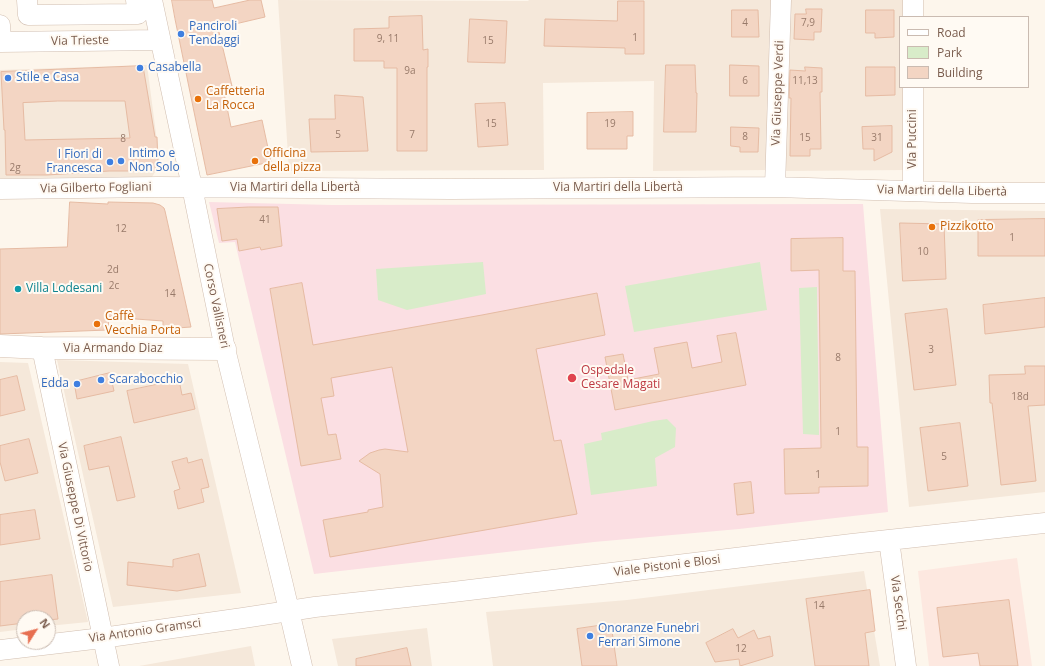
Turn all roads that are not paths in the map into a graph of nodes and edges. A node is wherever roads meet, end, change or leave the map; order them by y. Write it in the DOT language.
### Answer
graph roads {
  1 [pos="27,0"];
  2 [pos="136,0"];
  3 [pos="152,0"];
  4 [pos="781,0"];
  5 [pos="913,0"];
  6 [pos="913,16"];
  7 [pos="0,36"];
  8 [pos="160,40"];
  9 [pos="913,88"];
  10 [pos="192,187"];
  11 [pos="775,187"];
  12 [pos="0,189"];
  13 [pos="913,191"];
  14 [pos="1045,193"];
  15 [pos="0,346"];
  16 [pos="42,348"];
  17 [pos="225,349"];
  18 [pos="1045,524"];
  19 [pos="890,540"];
  20 [pos="289,611"];
  21 [pos="102,638"];
  22 [pos="0,650"];
  23 [pos="109,666"];
  24 [pos="302,666"];
  25 [pos="906,666"];
  1 -- 2 [label="street"];
  3 -- 8 [label="street, Corso Vallisneri"];
  4 -- 11 [label="street, Via Giuseppe Verdi"];
  5 -- 6 [label="street"];
  7 -- 8 [label="street, Via Trieste"];
  8 -- 10 [label="street, Corso Vallisneri"];
  9 -- 13 [label="street, Via Puccini"];
  10 -- 11 [label="street, Via Martiri della Libertà"];
  10 -- 12 [label="street, Via Gilberto Fogliani"];
  10 -- 17 [label="street, Corso Vallisneri"];
  11 -- 13 [label="street, Via Martiri della Libertà"];
  13 -- 14 [label="street, Via Martiri della Libertà"];
  15 -- 16 [label="street, Via Armando Diaz"];
  16 -- 17 [label="street, Via Armando Diaz"];
  16 -- 21 [label="street, Via Giuseppe Di Vittorio"];
  17 -- 20 [label="street, Corso Vallisneri"];
  18 -- 19 [label="street, Viale Pistoni e Blosi"];
  19 -- 20 [label="street, Viale Pistoni e Blosi"];
  19 -- 25 [label="street, Via Secchi"];
  20 -- 21 [label="street, Via Antonio Gramsci"];
  20 -- 24 [label="street, Corso Vallisneri"];
  21 -- 22 [label="street, Via Antonio Gramsci"];
  21 -- 23 [label="street, Via Giuseppe Di Vittorio"];
}
